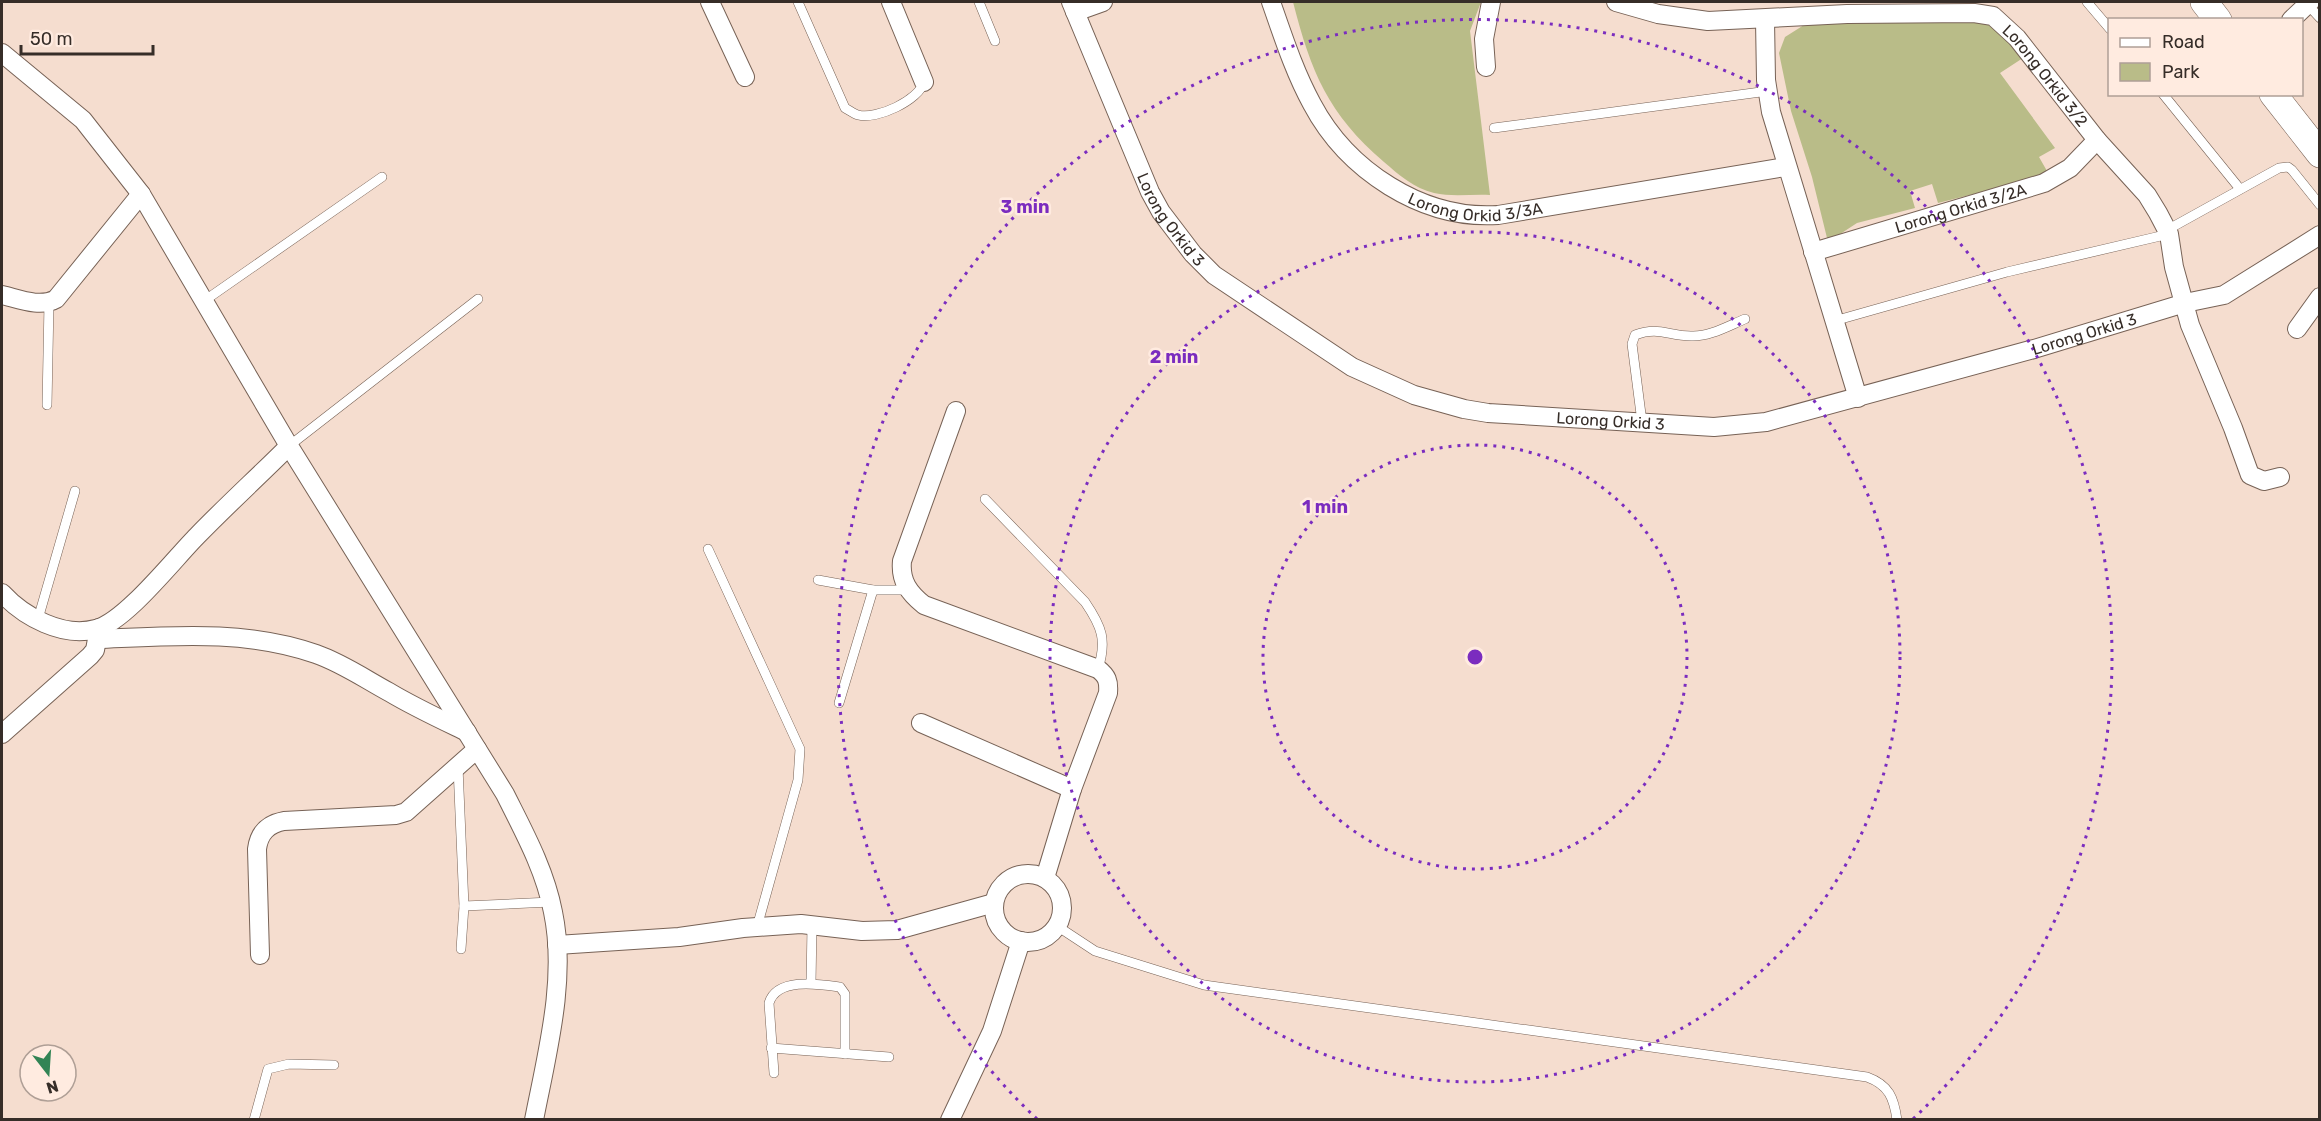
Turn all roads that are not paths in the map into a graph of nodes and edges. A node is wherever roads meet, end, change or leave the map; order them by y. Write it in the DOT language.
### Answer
graph roads {
  1 [pos="710,2"];
  2 [pos="798,2"];
  3 [pos="891,2"];
  4 [pos="980,2"];
  5 [pos="1103,2"];
  6 [pos="1271,2"];
  7 [pos="1491,2"];
  8 [pos="1616,2"];
  9 [pos="2087,2"];
  10 [pos="2205,2"];
  11 [pos="2309,3"];
  12 [pos="1073,7"];
  13 [pos="1847,8"];
  14 [pos="2216,18"];
  15 [pos="2293,18"];
  16 [pos="2319,18"];
  17 [pos="1765,20"];
  18 [pos="2108,28"];
  19 [pos="995,41"];
  20 [pos="2,53"];
  21 [pos="1486,67"];
  22 [pos="745,77"];
  23 [pos="924,82"];
  24 [pos="1768,90"];
  25 [pos="2165,96"];
  26 [pos="2275,96"];
  27 [pos="1494,128"];
  28 [pos="2097,140"];
  29 [pos="2319,154"];
  30 [pos="1785,167"];
  31 [pos="382,177"];
  32 [pos="2240,189"];
  33 [pos="141,194"];
  34 [pos="2319,205"];
  35 [pos="2168,232"];
  36 [pos="2319,235"];
  37 [pos="1813,252"];
  38 [pos="2,295"];
  39 [pos="2319,297"];
  40 [pos="478,299"];
  41 [pos="204,301"];
  42 [pos="49,303"];
  43 [pos="2185,303"];
  44 [pos="1745,319"];
  45 [pos="1834,321"];
  46 [pos="2297,329"];
  47 [pos="1858,398"];
  48 [pos="46,405"];
  49 [pos="956,411"];
  50 [pos="1642,422"];
  51 [pos="289,446"];
  52 [pos="2280,477"];
  53 [pos="75,491"];
  54 [pos="985,500"];
  55 [pos="708,549"];
  56 [pos="818,580"];
  57 [pos="873,590"];
  58 [pos="908,590"];
  59 [pos="2,593"];
  60 [pos="38,619"];
  61 [pos="98,634"];
  62 [pos="1098,669"];
  63 [pos="840,703"];
  64 [pos="921,723"];
  65 [pos="467,732"];
  66 [pos="2,734"];
  67 [pos="477,749"];
  68 [pos="458,767"];
  69 [pos="1072,789"];
  70 [pos="1045,878"];
  71 [pos="551,902"];
  72 [pos="994,903"];
  73 [pos="464,906"];
  74 [pos="812,926"];
  75 [pos="1057,926"];
  76 [pos="757,927"];
  77 [pos="1021,941"];
  78 [pos="557,945"];
  79 [pos="461,949"];
  80 [pos="260,954"];
  81 [pos="811,983"];
  82 [pos="771,1048"];
  83 [pos="845,1054"];
  84 [pos="889,1057"];
  85 [pos="334,1065"];
  86 [pos="774,1073"];
  87 [pos="254,1119"];
  88 [pos="534,1119"];
  89 [pos="950,1119"];
  90 [pos="1897,1119"];
  1 -- 22 [label="street"];
  2 -- 23 [label="lane"];
  3 -- 23 [label="street"];
  4 -- 19 [label="lane"];
  5 -- 12 [label="street"];
  6 -- 30 [label="street, Lorong Orkid 3/3A"];
  7 -- 21 [label="street"];
  8 -- 17 [label="street, Lorong Orkid 3/2"];
  9 -- 18 [label="lane"];
  10 -- 14 [label="main road"];
  11 -- 15 [label="street"];
  11 -- 16 [label="lane"];
  12 -- 50 [label="street, Lorong Orkid 3"];
  13 -- 17 [label="street, Lorong Orkid 3/2"];
  13 -- 28 [label="street, Lorong Orkid 3/2"];
  17 -- 24 [label="street"];
  20 -- 33 [label="street"];
  24 -- 27 [label="lane"];
  24 -- 30 [label="street"];
  25 -- 32 [label="lane"];
  26 -- 29 [label="main road"];
  28 -- 35 [label="street, Lorong Orkid 3/2"];
  28 -- 37 [label="street, Lorong Orkid 3/2A"];
  30 -- 37 [label="street"];
  31 -- 41 [label="lane"];
  32 -- 34 [label="lane"];
  32 -- 35 [label="lane"];
  33 -- 41 [label="street"];
  33 -- 42 [label="street"];
  35 -- 43 [label="street, Lorong Orkid 3/2"];
  35 -- 45 [label="lane"];
  36 -- 43 [label="street, Lorong Orkid 3"];
  37 -- 45 [label="street"];
  38 -- 42 [label="street"];
  39 -- 46 [label="street"];
  40 -- 51 [label="lane"];
  41 -- 51 [label="street"];
  42 -- 48 [label="lane"];
  43 -- 47 [label="street, Lorong Orkid 3"];
  43 -- 52 [label="street, Lorong Orkid 3/2"];
  44 -- 50 [label="lane"];
  45 -- 47 [label="street"];
  47 -- 50 [label="street, Lorong Orkid 3"];
  49 -- 58 [label="street"];
  51 -- 61 [label="street"];
  51 -- 65 [label="street"];
  53 -- 60 [label="lane"];
  54 -- 62 [label="lane"];
  55 -- 76 [label="lane"];
  56 -- 57 [label="lane"];
  57 -- 58 [label="lane"];
  57 -- 63 [label="lane"];
  58 -- 62 [label="street"];
  59 -- 60 [label="street"];
  60 -- 61 [label="street"];
  61 -- 65 [label="street"];
  61 -- 66 [label="street"];
  62 -- 69 [label="street"];
  64 -- 69 [label="street"];
  65 -- 67 [label="street"];
  67 -- 68 [label="street"];
  67 -- 71 [label="street"];
  68 -- 73 [label="lane"];
  68 -- 80 [label="street"];
  69 -- 70 [label="street"];
  70 -- 72 [label="street"];
  70 -- 75 [label="street"];
  71 -- 73 [label="lane"];
  71 -- 78 [label="street"];
  72 -- 74 [label="street"];
  72 -- 77 [label="street"];
  73 -- 79 [label="lane"];
  74 -- 76 [label="street"];
  74 -- 81 [label="lane"];
  75 -- 77 [label="street"];
  75 -- 90 [label="lane"];
  76 -- 78 [label="street"];
  77 -- 89 [label="street"];
  78 -- 88 [label="street"];
  81 -- 82 [label="lane"];
  81 -- 83 [label="lane"];
  82 -- 83 [label="lane"];
  82 -- 86 [label="lane"];
  83 -- 84 [label="lane"];
  85 -- 87 [label="lane"];
}
